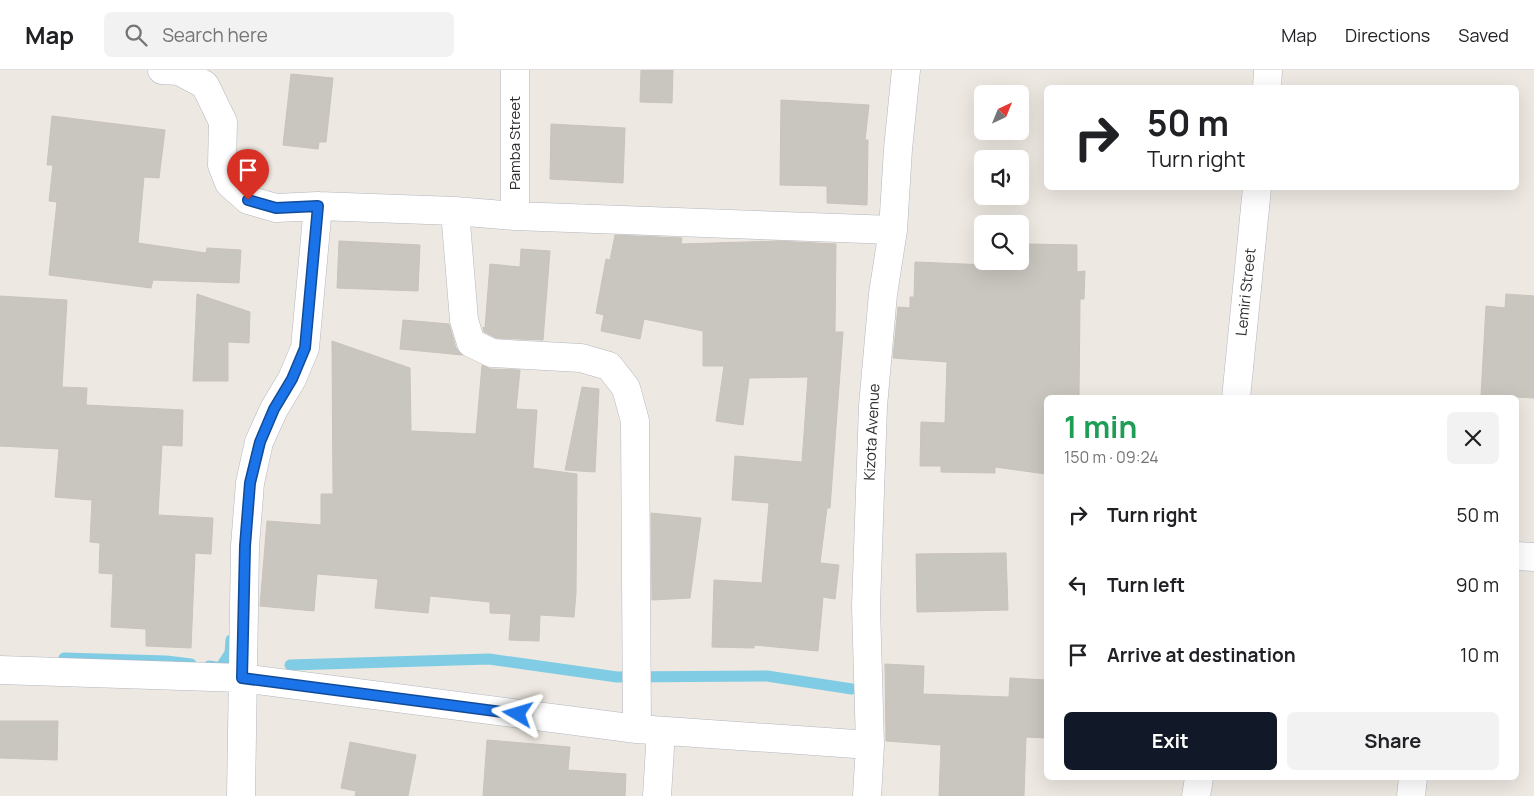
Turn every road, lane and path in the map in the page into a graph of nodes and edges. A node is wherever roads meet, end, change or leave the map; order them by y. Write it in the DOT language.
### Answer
graph roads {
  1 [pos="162,70"];
  2 [pos="516,70"];
  3 [pos="906,70"];
  4 [pos="1268,70"];
  5 [pos="1266,85"];
  6 [pos="1257,190"];
  7 [pos="318,206"];
  8 [pos="455,211"];
  9 [pos="515,216"];
  10 [pos="893,230"];
  11 [pos="1236,395"];
  12 [pos="1519,556"];
  13 [pos="1534,558"];
  14 [pos="0,670"];
  15 [pos="242,678"];
  16 [pos="649,730"];
  17 [pos="870,745"];
  18 [pos="1199,780"];
  19 [pos="1413,780"];
  20 [pos="240,796"];
  21 [pos="657,796"];
  22 [pos="867,796"];
  23 [pos="1196,796"];
  24 [pos="1411,796"];
  1 -- 7 [label="street"];
  2 -- 9 [label="street, Pamba Street"];
  3 -- 10 [label="street, Kizota Avenue"];
  4 -- 5 [label="street"];
  6 -- 11 [label="street, Lemiri Street"];
  7 -- 8 [label="street"];
  7 -- 15 [label="street"];
  8 -- 9 [label="street"];
  8 -- 16 [label="street"];
  9 -- 10 [label="street"];
  10 -- 17 [label="street, Kizota Avenue"];
  12 -- 13 [label="street"];
  14 -- 15 [label="street"];
  15 -- 16 [label="street"];
  15 -- 20 [label="street"];
  16 -- 17 [label="street"];
  16 -- 21 [label="street"];
  17 -- 22 [label="street, Kizota Avenue"];
  18 -- 23 [label="street"];
  19 -- 24 [label="street"];
}
